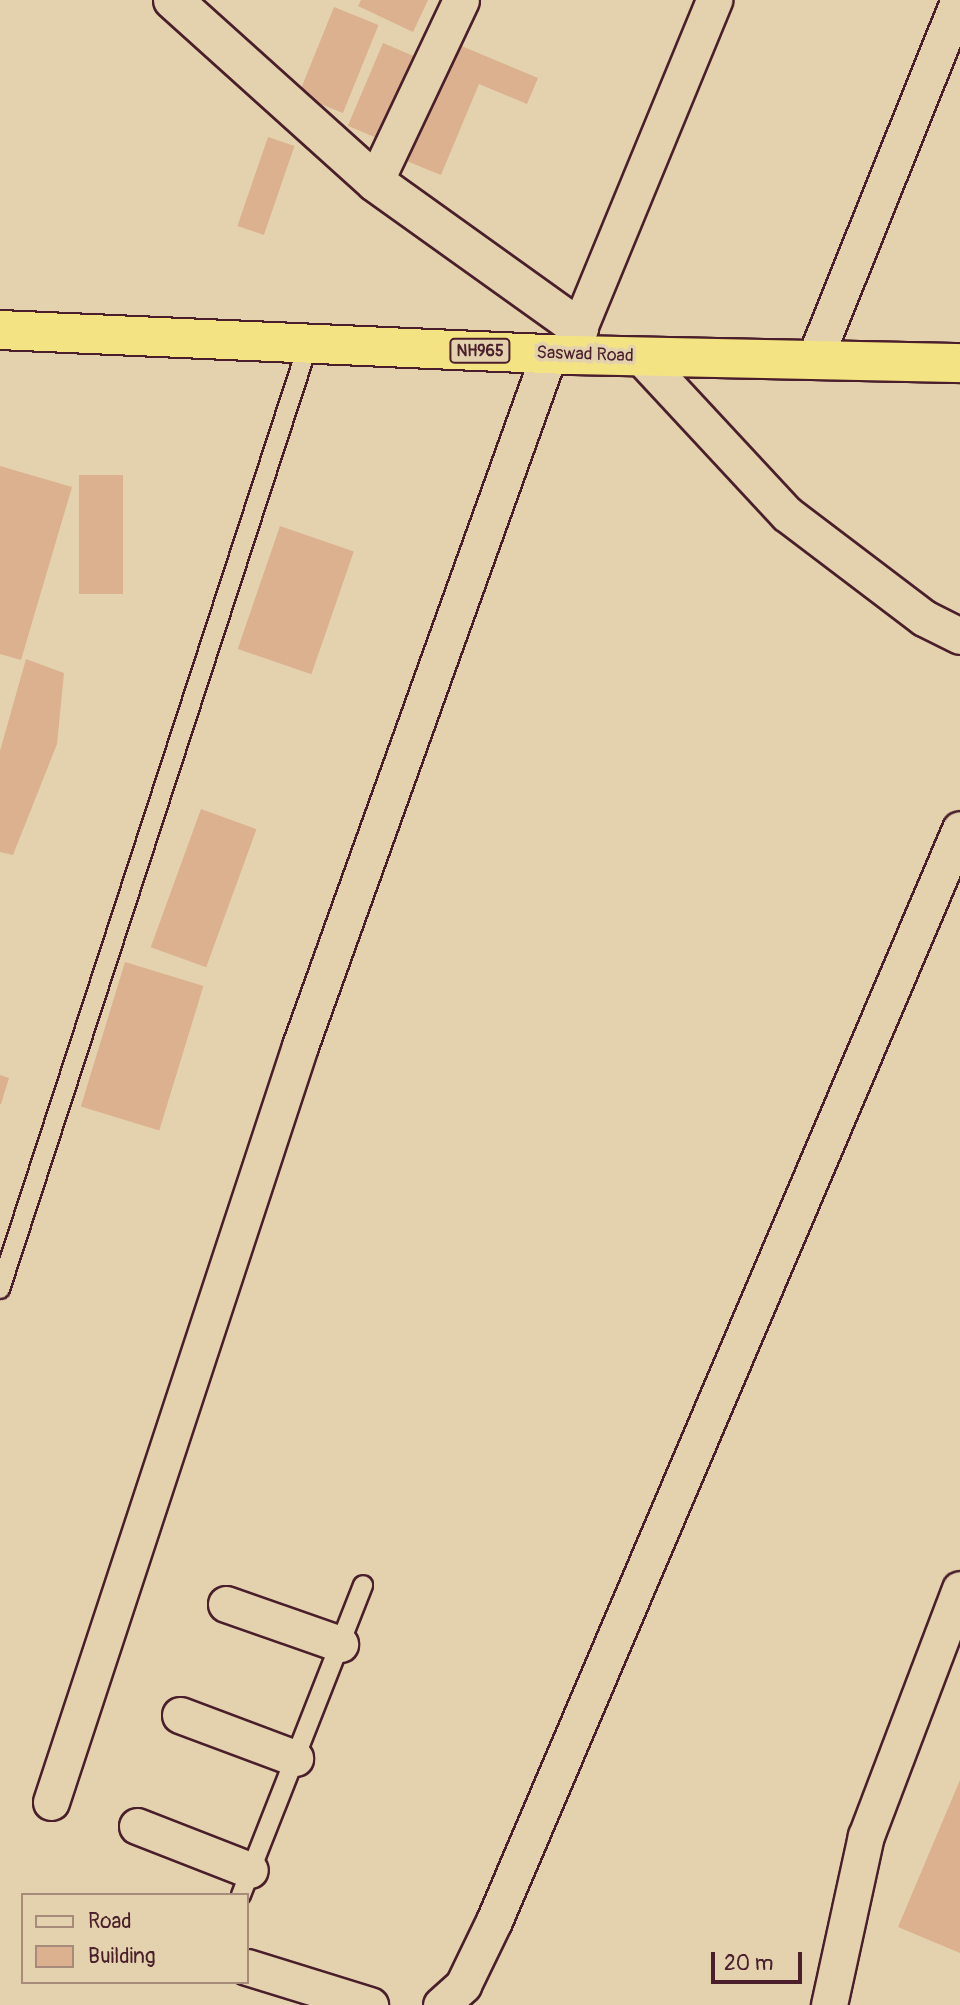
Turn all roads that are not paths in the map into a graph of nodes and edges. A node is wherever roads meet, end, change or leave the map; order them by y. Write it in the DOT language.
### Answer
graph roads {
  1 [pos="173,0"];
  2 [pos="461,0"];
  3 [pos="713,0"];
  4 [pos="959,0"];
  5 [pos="375,182"];
  6 [pos="0,330"];
  7 [pos="308,345"];
  8 [pos="565,346"];
  9 [pos="641,357"];
  10 [pos="814,360"];
  11 [pos="960,363"];
  12 [pos="960,636"];
  13 [pos="960,829"];
  14 [pos="0,1289"];
  15 [pos="363,1585"];
  16 [pos="960,1589"];
  17 [pos="226,1604"];
  18 [pos="340,1644"];
  19 [pos="180,1715"];
  20 [pos="295,1758"];
  21 [pos="51,1802"];
  22 [pos="136,1826"];
  23 [pos="246,1883"];
  24 [pos="248,1967"];
  25 [pos="370,2005"];
  26 [pos="441,2005"];
  27 [pos="830,2005"];
  1 -- 5 [label="street"];
  2 -- 5 [label="street"];
  3 -- 8 [label="street"];
  4 -- 10 [label="street"];
  5 -- 8 [label="street"];
  6 -- 7 [label="highway, Saswad Road / NH965"];
  7 -- 8 [label="highway, Saswad Road / NH965"];
  7 -- 14 [label="lane"];
  8 -- 9 [label="highway, Saswad Road / NH965"];
  8 -- 21 [label="street"];
  9 -- 10 [label="highway, Saswad Road / NH965"];
  9 -- 12 [label="street"];
  10 -- 11 [label="highway, Saswad Road / NH965"];
  13 -- 26 [label="street"];
  15 -- 18 [label="lane"];
  16 -- 27 [label="street"];
  17 -- 18 [label="street"];
  18 -- 20 [label="lane"];
  19 -- 20 [label="street"];
  20 -- 23 [label="lane"];
  22 -- 23 [label="street"];
  24 -- 25 [label="street"];
}
